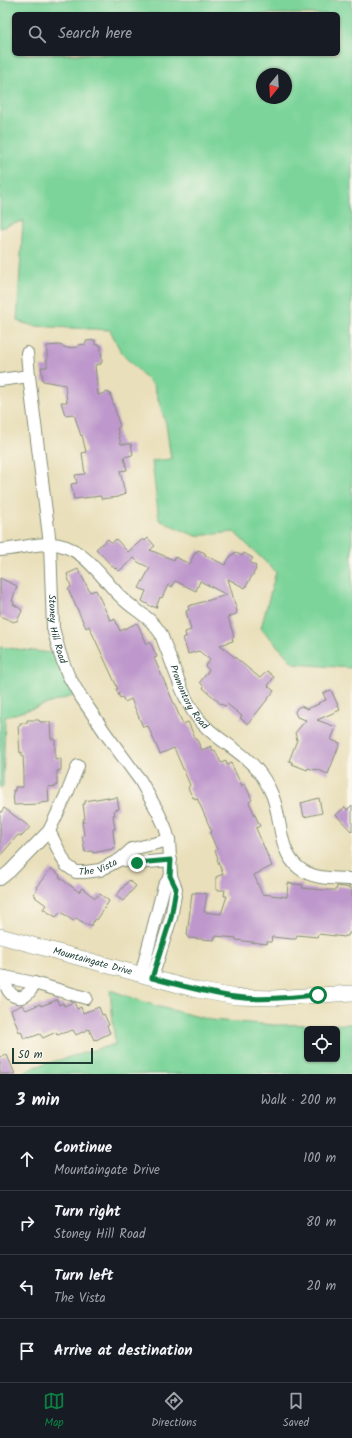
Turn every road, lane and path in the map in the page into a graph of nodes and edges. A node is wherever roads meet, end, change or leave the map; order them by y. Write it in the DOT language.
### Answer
graph roads {
  1 [pos="27,353"];
  2 [pos="29,376"];
  3 [pos="0,380"];
  4 [pos="50,544"];
  5 [pos="0,550"];
  6 [pos="78,766"];
  7 [pos="49,831"];
  8 [pos="169,840"];
  9 [pos="121,860"];
  10 [pos="171,860"];
  11 [pos="170,876"];
  12 [pos="0,879"];
  13 [pos="352,879"];
  14 [pos="157,915"];
  15 [pos="171,918"];
  16 [pos="0,936"];
  17 [pos="2,976"];
  18 [pos="146,976"];
  19 [pos="34,983"];
  20 [pos="352,993"];
  21 [pos="86,998"];
  1 -- 2 [label="street, Stoney Hill Road"];
  2 -- 3 [label="street"];
  2 -- 4 [label="street, Stoney Hill Road"];
  4 -- 5 [label="street, Promontory Road"];
  4 -- 8 [label="street, Stoney Hill Road"];
  4 -- 13 [label="street, Promontory Road"];
  6 -- 7 [label="street"];
  7 -- 9 [label="street, The Vista"];
  7 -- 12 [label="street"];
  8 -- 9 [label="street, The Vista"];
  8 -- 10 [label="street, Stoney Hill Road"];
  9 -- 10 [label="street, The Vista"];
  10 -- 11 [label="street, Stoney Hill Road"];
  11 -- 14 [label="street, Stoney Hill Road"];
  11 -- 15 [label="street, Stoney Hill Road"];
  14 -- 15 [label="street"];
  14 -- 18 [label="street, Stoney Hill Road"];
  15 -- 18 [label="street, Stoney Hill Road"];
  16 -- 18 [label="street, Mountaingate Drive"];
  17 -- 19 [label="street"];
  17 -- 19 [label="street"];
  18 -- 20 [label="street, Mountaingate Drive"];
  19 -- 21 [label="street"];
}
